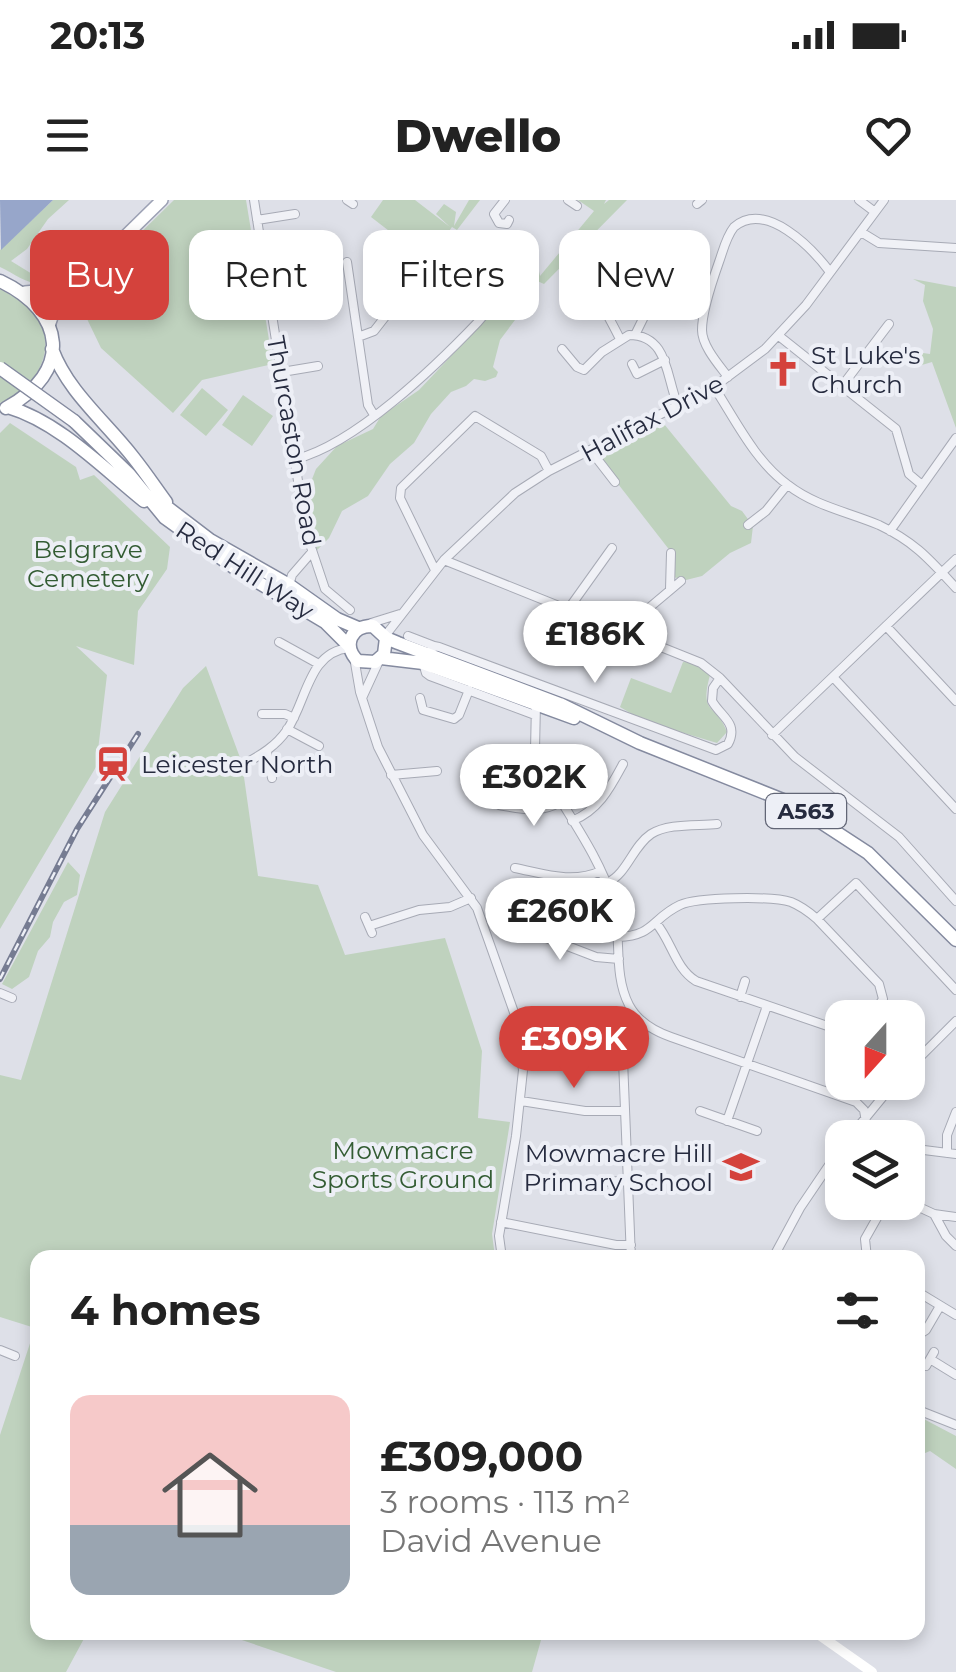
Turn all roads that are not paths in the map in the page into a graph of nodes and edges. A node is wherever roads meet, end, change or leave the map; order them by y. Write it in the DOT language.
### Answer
graph roads {
  1 [pos="151,200"];
  2 [pos="162,200"];
  3 [pos="254,200"];
  4 [pos="506,200"];
  5 [pos="568,200"];
  6 [pos="858,200"];
  7 [pos="884,200"];
  8 [pos="577,206"];
  9 [pos="875,212"];
  10 [pos="295,214"];
  11 [pos="257,220"];
  12 [pos="509,220"];
  13 [pos="861,232"];
  14 [pos="956,248"];
  15 [pos="347,262"];
  16 [pos="830,272"];
  17 [pos="0,280"];
  18 [pos="25,292"];
  19 [pos="383,320"];
  20 [pos="479,320"];
  21 [pos="608,320"];
  22 [pos="642,320"];
  23 [pos="888,324"];
  24 [pos="49,326"];
  25 [pos="635,334"];
  26 [pos="779,336"];
  27 [pos="358,337"];
  28 [pos="620,339"];
  29 [pos="52,349"];
  30 [pos="562,349"];
  31 [pos="664,360"];
  32 [pos="632,364"];
  33 [pos="318,366"];
  34 [pos="0,368"];
  35 [pos="282,372"];
  36 [pos="728,377"];
  37 [pos="842,386"];
  38 [pos="714,387"];
  39 [pos="677,404"];
  40 [pos="4,409"];
  41 [pos="374,415"];
  42 [pos="956,438"];
  43 [pos="591,452"];
  44 [pos="296,460"];
  45 [pos="549,471"];
  46 [pos="615,482"];
  47 [pos="787,485"];
  48 [pos="922,485"];
  49 [pos="168,514"];
  50 [pos="748,526"];
  51 [pos="890,530"];
  52 [pos="612,548"];
  53 [pos="312,552"];
  54 [pos="670,553"];
  55 [pos="956,559"];
  56 [pos="444,560"];
  57 [pos="435,570"];
  58 [pos="942,572"];
  59 [pos="681,580"];
  60 [pos="289,585"];
  61 [pos="670,588"];
  62 [pos="956,588"];
  63 [pos="350,610"];
  64 [pos="567,611"];
  65 [pos="400,614"];
  66 [pos="886,626"];
  67 [pos="364,627"];
  68 [pos="627,634"];
  69 [pos="408,636"];
  70 [pos="385,637"];
  71 [pos="279,642"];
  72 [pos="351,652"];
  73 [pos="428,654"];
  74 [pos="380,659"];
  75 [pos="316,663"];
  76 [pos="832,677"];
  77 [pos="720,678"];
  78 [pos="469,690"];
  79 [pos="362,698"];
  80 [pos="420,698"];
  81 [pos="956,701"];
  82 [pos="536,704"];
  83 [pos="262,714"];
  84 [pos="294,718"];
  85 [pos="288,729"];
  86 [pos="772,734"];
  87 [pos="318,746"];
  88 [pos="536,750"];
  89 [pos="267,752"];
  90 [pos="486,756"];
  91 [pos="244,764"];
  92 [pos="622,764"];
  93 [pos="436,771"];
  94 [pos="391,775"];
  95 [pos="272,778"];
  96 [pos="560,802"];
  97 [pos="498,806"];
  98 [pos="956,809"];
  99 [pos="572,821"];
  100 [pos="717,824"];
  101 [pos="518,871"];
  102 [pos="601,871"];
  103 [pos="607,883"];
  104 [pos="471,898"];
  105 [pos="956,901"];
  106 [pos="364,917"];
  107 [pos="818,919"];
  108 [pos="656,923"];
  109 [pos="510,924"];
  110 [pos="618,938"];
  111 [pos="955,939"];
  112 [pos="618,960"];
  113 [pos="746,982"];
  114 [pos="956,990"];
  115 [pos="0,992"];
  116 [pos="740,997"];
  117 [pos="12,998"];
  118 [pos="882,1000"];
  119 [pos="797,1002"];
  120 [pos="767,1006"];
  121 [pos="636,1015"];
  122 [pos="792,1015"];
  123 [pos="956,1021"];
  124 [pos="825,1026"];
  125 [pos="622,1048"];
  126 [pos="583,1049"];
  127 [pos="925,1052"];
  128 [pos="747,1064"];
  129 [pos="880,1100"];
  130 [pos="520,1101"];
  131 [pos="625,1110"];
  132 [pos="700,1111"];
  133 [pos="956,1112"];
  134 [pos="865,1118"];
  135 [pos="728,1120"];
  136 [pos="756,1131"];
  137 [pos="925,1151"];
  138 [pos="952,1154"];
  139 [pos="825,1171"];
  140 [pos="627,1180"];
  141 [pos="587,1182"];
  142 [pos="925,1210"];
  143 [pos="934,1214"];
  144 [pos="956,1217"];
  145 [pos="876,1220"];
  146 [pos="501,1222"];
  147 [pos="630,1245"];
  148 [pos="956,1246"];
  149 [pos="502,1250"];
  150 [pos="630,1250"];
  151 [pos="777,1250"];
  152 [pos="866,1250"];
  153 [pos="925,1296"];
  154 [pos="940,1306"];
  155 [pos="956,1315"];
  156 [pos="925,1331"];
  157 [pos="0,1350"];
  158 [pos="15,1356"];
  159 [pos="930,1359"];
  160 [pos="956,1375"];
  161 [pos="925,1412"];
  162 [pos="955,1420"];
  163 [pos="826,1640"];
  164 [pos="872,1672"];
  1 -- 18 [label="main road"];
  2 -- 24 [label="main road"];
  3 -- 11 [label="street, Thurcaston Road"];
  4 -- 12 [label="street"];
  5 -- 8 [label="street"];
  6 -- 9 [label="street"];
  7 -- 9 [label="street, Halifax Drive"];
  9 -- 13 [label="street, Halifax Drive"];
  10 -- 11 [label="street"];
  11 -- 35 [label="street, Thurcaston Road"];
  13 -- 14 [label="street"];
  13 -- 16 [label="street, Halifax Drive"];
  15 -- 27 [label="street"];
  16 -- 26 [label="street, Halifax Drive"];
  16 -- 36 [label="street"];
  17 -- 18 [label="highway"];
  18 -- 24 [label="highway"];
  19 -- 27 [label="street"];
  20 -- 41 [label="street"];
  21 -- 28 [label="street"];
  22 -- 25 [label="street"];
  23 -- 37 [label="street"];
  24 -- 29 [label="highway"];
  25 -- 28 [label="street"];
  25 -- 31 [label="street"];
  26 -- 36 [label="street, Halifax Drive"];
  26 -- 37 [label="street"];
  27 -- 41 [label="street"];
  28 -- 30 [label="street"];
  29 -- 40 [label="highway"];
  29 -- 49 [label="highway"];
  31 -- 32 [label="street"];
  31 -- 39 [label="street"];
  33 -- 35 [label="street"];
  34 -- 49 [label="highway, Red Hill Way, bridge"];
  35 -- 44 [label="street, Thurcaston Road"];
  36 -- 38 [label="street, Halifax Drive"];
  37 -- 48 [label="street"];
  38 -- 39 [label="street, Halifax Drive"];
  38 -- 47 [label="street"];
  39 -- 43 [label="street, Halifax Drive"];
  40 -- 49 [label="highway"];
  41 -- 44 [label="street"];
  42 -- 48 [label="street"];
  43 -- 45 [label="street, Halifax Drive"];
  43 -- 46 [label="street"];
  44 -- 53 [label="street, Thurcaston Road"];
  45 -- 56 [label="street, Halifax Drive"];
  45 -- 57 [label="street"];
  47 -- 50 [label="street"];
  47 -- 51 [label="street"];
  48 -- 51 [label="street"];
  49 -- 60 [label="highway, Red Hill Way"];
  49 -- 72 [label="highway, Red Hill Way"];
  51 -- 58 [label="street"];
  52 -- 64 [label="street"];
  53 -- 60 [label="street"];
  53 -- 63 [label="street, Thurcaston Road"];
  54 -- 61 [label="street"];
  55 -- 58 [label="street"];
  56 -- 57 [label="street, Halifax Drive"];
  56 -- 64 [label="street"];
  57 -- 65 [label="street, Halifax Drive"];
  58 -- 62 [label="street"];
  58 -- 66 [label="street"];
  59 -- 61 [label="street"];
  60 -- 67 [label="highway, Red Hill Way"];
  61 -- 68 [label="street"];
  64 -- 68 [label="street"];
  65 -- 67 [label="street"];
  65 -- 70 [label="street, Halifax Drive"];
  66 -- 76 [label="street"];
  66 -- 81 [label="street"];
  67 -- 70 [label="highway"];
  67 -- 72 [label="highway"];
  68 -- 77 [label="street"];
  69 -- 73 [label="street"];
  70 -- 73 [label="highway, A563"];
  70 -- 74 [label="highway"];
  71 -- 75 [label="street"];
  72 -- 74 [label="highway"];
  72 -- 75 [label="street"];
  72 -- 79 [label="street"];
  73 -- 74 [label="highway, A563"];
  73 -- 77 [label="street"];
  73 -- 78 [label="street"];
  73 -- 82 [label="highway, A563"];
  74 -- 79 [label="street"];
  75 -- 84 [label="street"];
  76 -- 86 [label="street"];
  76 -- 98 [label="street"];
  77 -- 86 [label="street"];
  78 -- 80 [label="street"];
  78 -- 82 [label="street"];
  79 -- 94 [label="street"];
  82 -- 88 [label="street"];
  82 -- 111 [label="highway, A563"];
  83 -- 84 [label="street"];
  84 -- 85 [label="street"];
  85 -- 87 [label="street"];
  85 -- 89 [label="street"];
  86 -- 105 [label="street"];
  88 -- 90 [label="street"];
  88 -- 96 [label="street"];
  89 -- 91 [label="street"];
  89 -- 95 [label="street"];
  92 -- 99 [label="street"];
  93 -- 94 [label="street"];
  94 -- 104 [label="street"];
  96 -- 97 [label="street"];
  96 -- 99 [label="street"];
  99 -- 102 [label="street"];
  100 -- 103 [label="street"];
  101 -- 102 [label="street"];
  102 -- 103 [label="street"];
  103 -- 110 [label="street"];
  104 -- 106 [label="street"];
  104 -- 130 [label="street"];
  107 -- 108 [label="street"];
  107 -- 114 [label="street"];
  107 -- 118 [label="street"];
  108 -- 110 [label="street"];
  108 -- 116 [label="street"];
  109 -- 112 [label="street"];
  110 -- 112 [label="street"];
  112 -- 121 [label="street"];
  113 -- 116 [label="street"];
  115 -- 117 [label="street"];
  116 -- 120 [label="street"];
  119 -- 122 [label="street"];
  120 -- 122 [label="street"];
  120 -- 128 [label="street"];
  121 -- 125 [label="street"];
  121 -- 128 [label="street"];
  122 -- 124 [label="street"];
  123 -- 127 [label="street"];
  125 -- 126 [label="street"];
  125 -- 131 [label="street"];
  128 -- 134 [label="street"];
  128 -- 135 [label="street"];
  129 -- 134 [label="street"];
  130 -- 131 [label="street"];
  130 -- 146 [label="street"];
  131 -- 140 [label="street"];
  132 -- 135 [label="street"];
  133 -- 138 [label="street"];
  135 -- 136 [label="street"];
  137 -- 138 [label="street"];
  139 -- 151 [label="street"];
  140 -- 141 [label="street"];
  140 -- 147 [label="street"];
  142 -- 143 [label="street"];
  143 -- 144 [label="street"];
  143 -- 148 [label="street"];
  145 -- 152 [label="street"];
  146 -- 147 [label="street"];
  146 -- 149 [label="street"];
  147 -- 150 [label="street"];
  153 -- 154 [label="street"];
  154 -- 155 [label="street"];
  154 -- 156 [label="street"];
  157 -- 158 [label="street"];
  159 -- 160 [label="street"];
  161 -- 162 [label="street"];
  163 -- 164 [label="street"];
}
